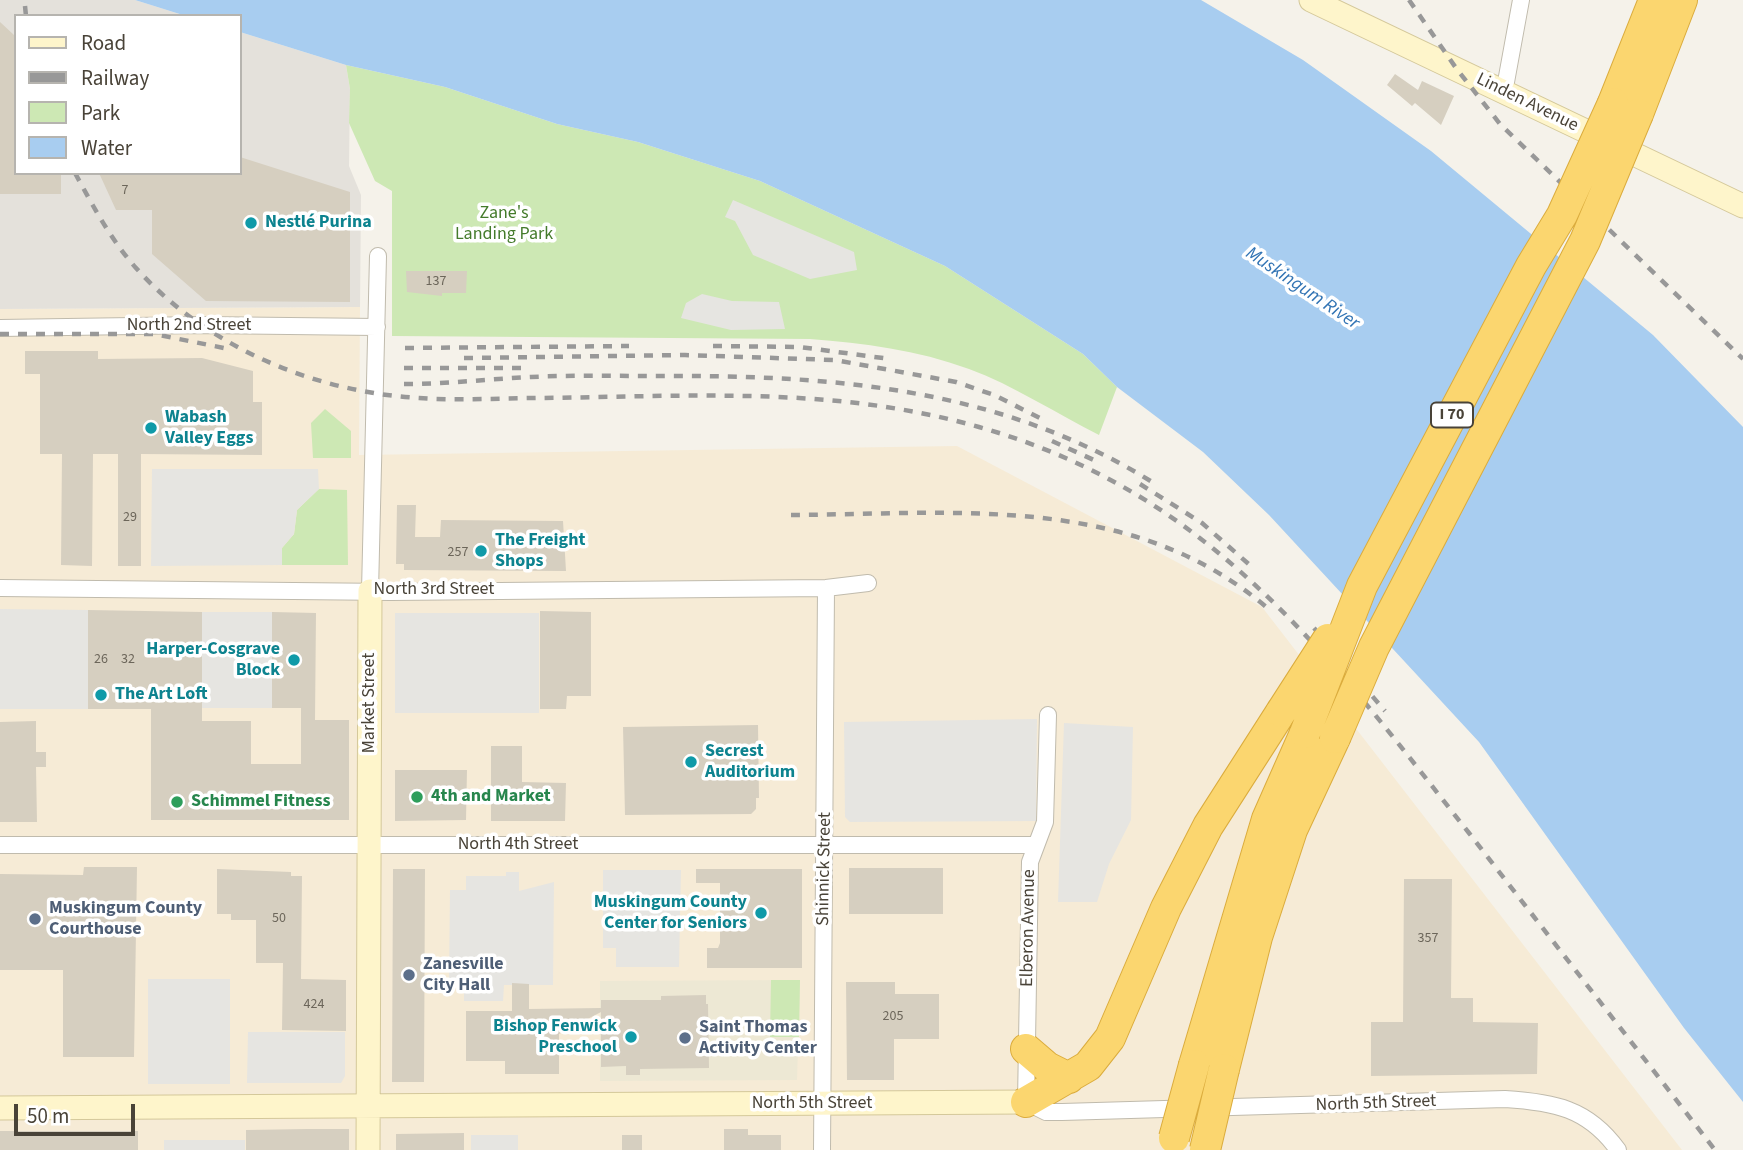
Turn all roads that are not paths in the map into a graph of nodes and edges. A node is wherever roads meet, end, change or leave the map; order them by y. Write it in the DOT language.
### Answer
graph roads {
  1 [pos="1311,0"];
  2 [pos="1521,0"];
  3 [pos="1654,0"];
  4 [pos="1682,0"];
  5 [pos="1504,93"];
  6 [pos="1625,108"];
  7 [pos="1743,206"];
  8 [pos="379,256"];
  9 [pos="377,327"];
  10 [pos="0,328"];
  11 [pos="867,583"];
  12 [pos="1362,586"];
  13 [pos="0,588"];
  14 [pos="826,589"];
  15 [pos="370,591"];
  16 [pos="1048,715"];
  17 [pos="0,845"];
  18 [pos="370,845"];
  19 [pos="825,845"];
  20 [pos="1036,845"];
  21 [pos="1026,1049"];
  22 [pos="1069,1078"];
  23 [pos="1026,1102"];
  24 [pos="822,1105"];
  25 [pos="0,1108"];
  26 [pos="368,1108"];
  27 [pos="1614,1144"];
  28 [pos="1171,1146"];
  29 [pos="368,1150"];
  30 [pos="822,1150"];
  31 [pos="1205,1150"];
  1 -- 5 [label="main road, Linden Avenue"];
  2 -- 5 [label="street"];
  3 -- 6 [label="highway, I 70"];
  4 -- 6 [label="highway, I 70"];
  5 -- 7 [label="main road, Linden Avenue"];
  6 -- 12 [label="highway, I 70, bridge"];
  6 -- 31 [label="highway, I 70, bridge"];
  8 -- 9 [label="street, Market Street"];
  9 -- 10 [label="street, North 2nd Street"];
  9 -- 15 [label="street, Market Street"];
  11 -- 14 [label="street, North 3rd Street"];
  12 -- 22 [label="highway, bridge"];
  12 -- 28 [label="highway, I 70, bridge"];
  13 -- 15 [label="street, North 3rd Street"];
  14 -- 15 [label="street, North 3rd Street"];
  14 -- 19 [label="street, Shinnick Street"];
  15 -- 18 [label="main road, Market Street"];
  16 -- 20 [label="street, Elberon Avenue"];
  17 -- 18 [label="street, North 4th Street"];
  18 -- 19 [label="street, North 4th Street"];
  18 -- 26 [label="main road, Market Street"];
  19 -- 20 [label="street, North 4th Street"];
  19 -- 24 [label="street, Shinnick Street"];
  20 -- 21 [label="street, Elberon Avenue"];
  21 -- 22 [label="highway"];
  21 -- 23 [label="street, Elberon Avenue"];
  22 -- 23 [label="highway"];
  23 -- 24 [label="main road, North 5th Street"];
  23 -- 27 [label="street, North 5th Street"];
  24 -- 26 [label="main road, North 5th Street"];
  24 -- 30 [label="street, Shinnick Street"];
  25 -- 26 [label="main road, North 5th Street"];
  26 -- 29 [label="main road, Market Street"];
}
